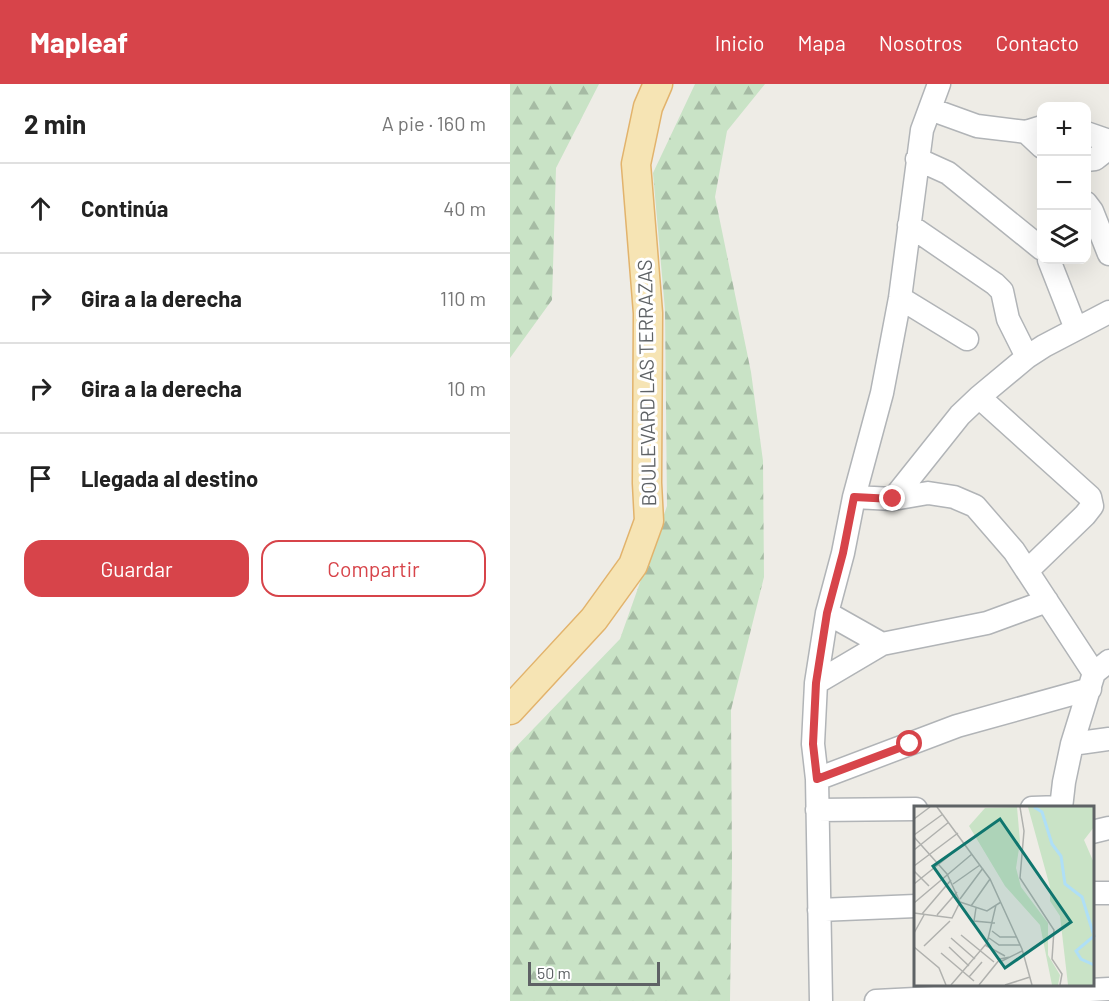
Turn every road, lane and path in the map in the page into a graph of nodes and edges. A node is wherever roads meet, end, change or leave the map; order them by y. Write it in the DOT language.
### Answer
graph roads {
  1 [pos="658,84"];
  2 [pos="939,84"];
  3 [pos="930,110"];
  4 [pos="1036,135"];
  5 [pos="1091,135"];
  6 [pos="1109,141"];
  7 [pos="1109,148"];
  8 [pos="917,159"];
  9 [pos="1091,159"];
  10 [pos="1091,210"];
  11 [pos="909,225"];
  12 [pos="1037,246"];
  13 [pos="1109,254"];
  14 [pos="1051,264"];
  15 [pos="900,298"];
  16 [pos="1109,312"];
  17 [pos="1076,329"];
  18 [pos="967,339"];
  19 [pos="1027,357"];
  20 [pos="980,397"];
  21 [pos="854,497"];
  22 [pos="893,499"];
  23 [pos="1027,571"];
  24 [pos="1047,601"];
  25 [pos="827,613"];
  26 [pos="882,644"];
  27 [pos="1098,674"];
  28 [pos="816,683"];
  29 [pos="510,710"];
  30 [pos="1109,739"];
  31 [pos="1072,744"];
  32 [pos="817,779"];
  33 [pos="1061,806"];
  34 [pos="914,809"];
  35 [pos="817,810"];
  36 [pos="1109,828"];
  37 [pos="1094,832"];
  38 [pos="914,906"];
  39 [pos="819,910"];
  40 [pos="1109,989"];
  41 [pos="1068,992"];
  42 [pos="821,1001"];
  43 [pos="876,1001"];
  1 -- 29 [label="main road, BOULEVARD LAS TERRAZAS"];
  2 -- 3 [label="street"];
  3 -- 4 [label="street"];
  3 -- 8 [label="street"];
  5 -- 6 [label="street"];
  7 -- 9 [label="street"];
  8 -- 11 [label="street"];
  8 -- 12 [label="street"];
  10 -- 13 [label="street"];
  11 -- 15 [label="street"];
  11 -- 19 [label="street"];
  14 -- 17 [label="street"];
  15 -- 18 [label="street"];
  15 -- 21 [label="street"];
  16 -- 17 [label="street"];
  17 -- 19 [label="street"];
  19 -- 20 [label="street"];
  20 -- 22 [label="street"];
  20 -- 23 [label="street"];
  21 -- 22 [label="street"];
  21 -- 25 [label="street"];
  22 -- 23 [label="street"];
  23 -- 24 [label="street"];
  24 -- 26 [label="street"];
  24 -- 27 [label="street"];
  25 -- 26 [label="street"];
  25 -- 28 [label="street"];
  26 -- 28 [label="street"];
  27 -- 31 [label="street"];
  27 -- 32 [label="street"];
  28 -- 32 [label="street"];
  30 -- 31 [label="street"];
  31 -- 33 [label="street"];
  32 -- 35 [label="street"];
  34 -- 35 [label="street"];
  35 -- 39 [label="street"];
  36 -- 37 [label="street"];
  38 -- 39 [label="street"];
  39 -- 42 [label="street"];
  40 -- 41 [label="street"];
  41 -- 43 [label="street"];
}
